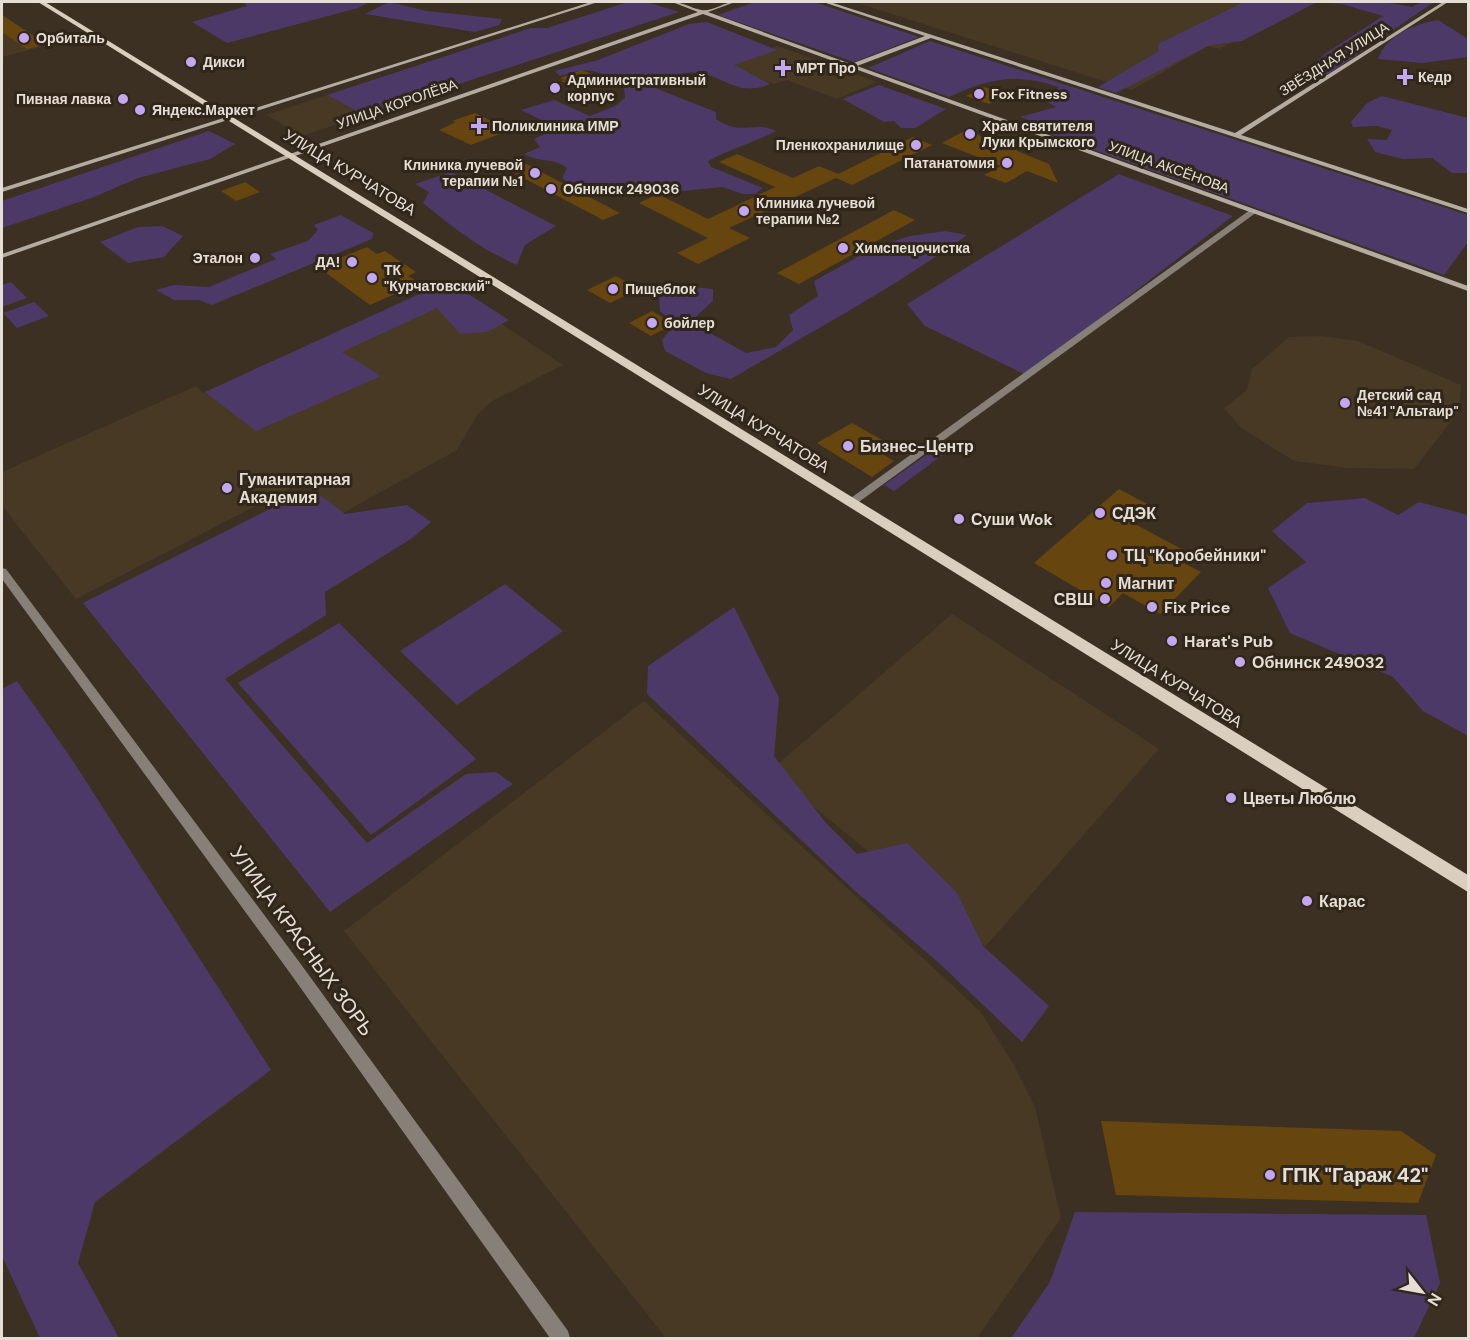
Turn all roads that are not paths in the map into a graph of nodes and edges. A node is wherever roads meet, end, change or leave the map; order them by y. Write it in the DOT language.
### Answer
graph roads {
  1 [pos="41,2"];
  2 [pos="596,2"];
  3 [pos="674,2"];
  4 [pos="713,2"];
  5 [pos="733,2"];
  6 [pos="826,2"];
  7 [pos="1446,2"];
  8 [pos="692,8"];
  9 [pos="703,12"];
  10 [pos="931,36"];
  11 [pos="851,66"];
  12 [pos="228,118"];
  13 [pos="1235,136"];
  14 [pos="291,155"];
  15 [pos="2,190"];
  16 [pos="1468,211"];
  17 [pos="1253,212"];
  18 [pos="2,256"];
  19 [pos="1468,289"];
  20 [pos="852,502"];
  21 [pos="2,572"];
  22 [pos="1468,884"];
  23 [pos="561,1338"];
  1 -- 12 [label="main road, УЛИЦА КУРЧАТОВА"];
  2 -- 12 [label="main road"];
  3 -- 8 [label="main road, УЛИЦА АКСЁНОВА"];
  4 -- 8 [label="main road"];
  5 -- 9 [label="main road, УЛИЦА КОРОЛЁВА"];
  6 -- 10 [label="main road"];
  7 -- 13 [label="main road, ЗВЁЗДНАЯ УЛИЦА"];
  8 -- 9 [label="main road, УЛИЦА АКСЁНОВА"];
  9 -- 11 [label="main road, УЛИЦА АКСЁНОВА"];
  9 -- 14 [label="main road, УЛИЦА КОРОЛЁВА"];
  10 -- 11 [label="main road"];
  10 -- 13 [label="main road"];
  11 -- 17 [label="main road, УЛИЦА АКСЁНОВА"];
  12 -- 14 [label="main road, УЛИЦА КУРЧАТОВА"];
  12 -- 15 [label="main road"];
  13 -- 16 [label="main road"];
  14 -- 18 [label="main road, УЛИЦА КОРОЛЁВА"];
  14 -- 20 [label="main road, УЛИЦА КУРЧАТОВА"];
  17 -- 19 [label="main road, УЛИЦА АКСЁНОВА"];
  17 -- 20 [label="street"];
  20 -- 22 [label="main road, УЛИЦА КУРЧАТОВА"];
  21 -- 23 [label="street, УЛИЦА КРАСНЫХ ЗОРЬ"];
}
